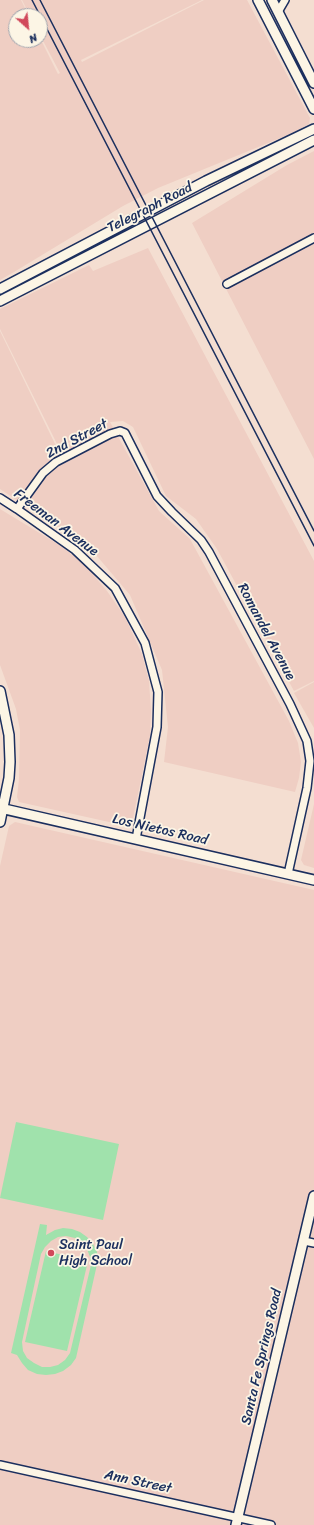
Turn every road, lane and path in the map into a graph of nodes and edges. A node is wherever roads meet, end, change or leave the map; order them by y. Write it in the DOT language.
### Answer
graph roads {
  1 [pos="258,0"];
  2 [pos="272,0"];
  3 [pos="285,0"];
  4 [pos="278,12"];
  5 [pos="314,83"];
  6 [pos="314,109"];
  7 [pos="314,129"];
  8 [pos="314,140"];
  9 [pos="314,238"];
  10 [pos="227,284"];
  11 [pos="0,289"];
  12 [pos="0,302"];
  13 [pos="120,431"];
  14 [pos="0,498"];
  15 [pos="17,509"];
  16 [pos="0,691"];
  17 [pos="2,808"];
  18 [pos="0,822"];
  19 [pos="136,839"];
  20 [pos="288,874"];
  21 [pos="314,880"];
  22 [pos="314,1196"];
  23 [pos="304,1241"];
  24 [pos="314,1243"];
  25 [pos="0,1465"];
  26 [pos="237,1521"];
  27 [pos="271,1525"];
  1 -- 6 [label="main road"];
  2 -- 4 [label="main road"];
  3 -- 4 [label="street"];
  4 -- 5 [label="main road"];
  7 -- 11 [label="main road, Telegraph Road"];
  8 -- 12 [label="main road, Telegraph Road"];
  9 -- 10 [label="street"];
  13 -- 15 [label="street, 2nd Street"];
  13 -- 20 [label="street, Romandel Avenue"];
  14 -- 15 [label="street, Freeman Avenue"];
  15 -- 19 [label="street, Freeman Avenue"];
  16 -- 17 [label="main road"];
  17 -- 18 [label="main road"];
  17 -- 19 [label="main road, Los Nietos Road"];
  19 -- 20 [label="main road, Los Nietos Road"];
  20 -- 21 [label="main road, Los Nietos Road"];
  22 -- 23 [label="main road, Santa Fe Springs Road"];
  23 -- 24 [label="street"];
  23 -- 26 [label="main road, Santa Fe Springs Road"];
  25 -- 26 [label="street, Ann Street"];
  26 -- 27 [label="street, Ann Street"];
}
